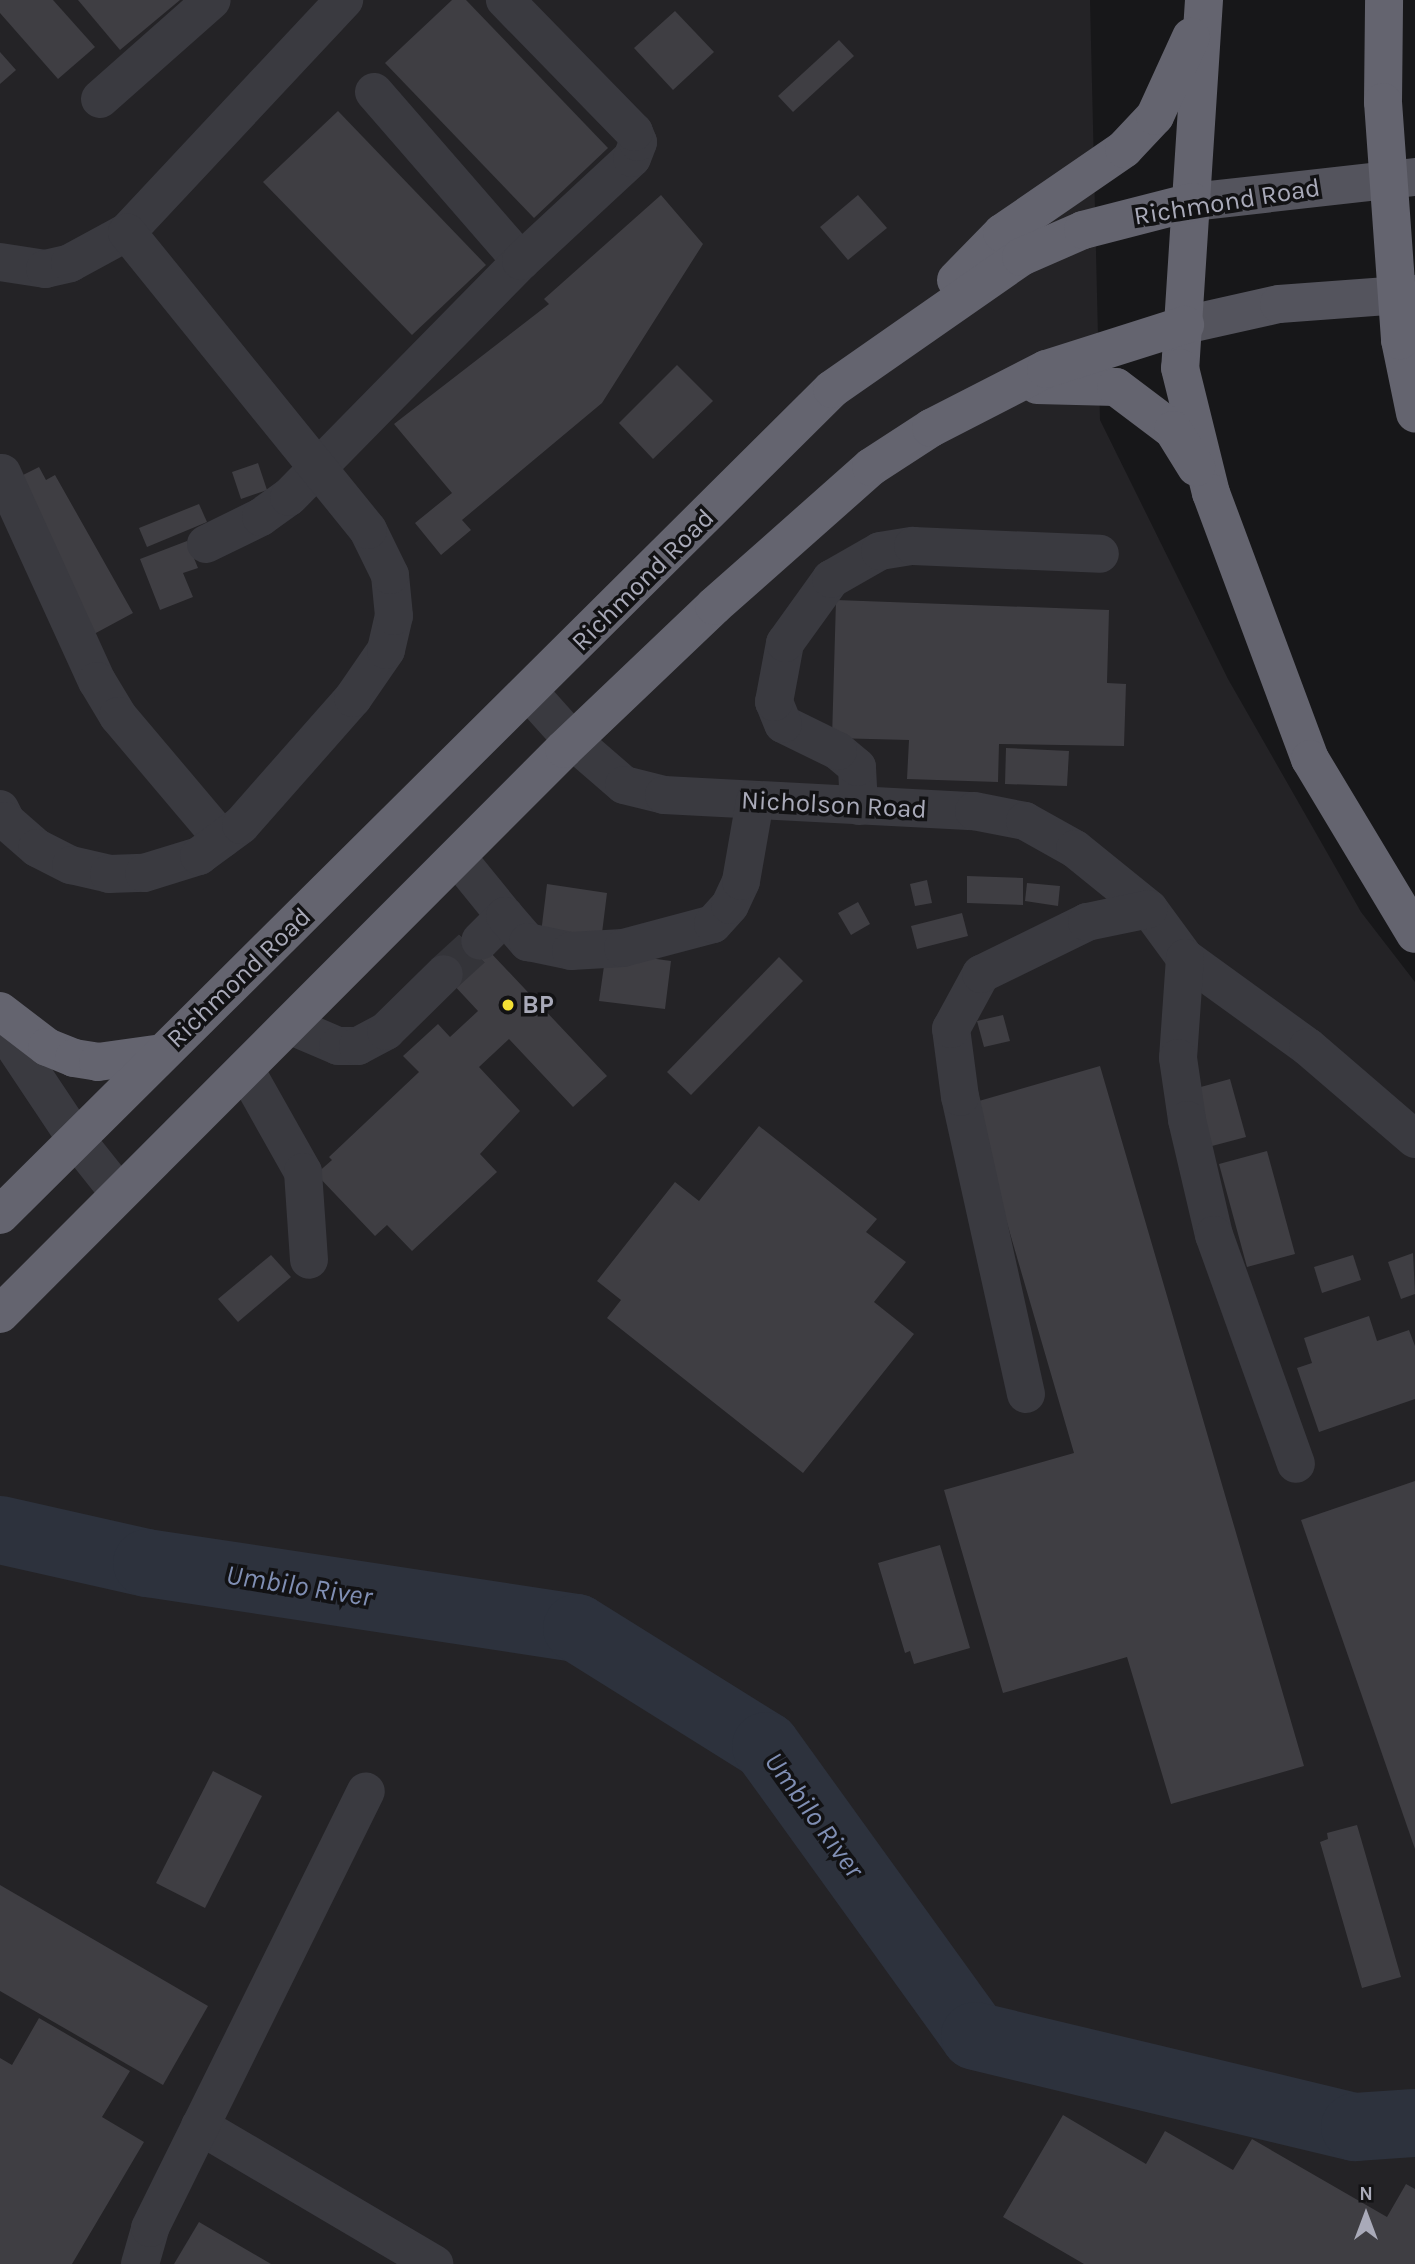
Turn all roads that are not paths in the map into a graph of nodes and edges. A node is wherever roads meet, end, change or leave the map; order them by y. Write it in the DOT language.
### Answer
graph roads {
  1 [pos="212,0"];
  2 [pos="344,0"];
  3 [pos="505,0"];
  4 [pos="1384,0"];
  5 [pos="1203,2"];
  6 [pos="373,92"];
  7 [pos="100,99"];
  8 [pos="1415,177"];
  9 [pos="1192,202"];
  10 [pos="127,232"];
  11 [pos="521,261"];
  12 [pos="0,262"];
  13 [pos="1415,294"];
  14 [pos="1185,325"];
  15 [pos="899,339"];
  16 [pos="997,392"];
  17 [pos="1415,413"];
  18 [pos="317,463"];
  19 [pos="2,473"];
  20 [pos="1211,493"];
  21 [pos="206,544"];
  22 [pos="1100,554"];
  23 [pos="530,693"];
  24 [pos="573,741"];
  25 [pos="755,801"];
  26 [pos="859,806"];
  27 [pos="0,809"];
  28 [pos="222,839"];
  29 [pos="457,857"];
  30 [pos="1149,909"];
  31 [pos="1415,934"];
  32 [pos="1185,958"];
  33 [pos="444,974"];
  34 [pos="0,1011"];
  35 [pos="0,1025"];
  36 [pos="289,1025"];
  37 [pos="162,1053"];
  38 [pos="245,1069"];
  39 [pos="76,1139"];
  40 [pos="1415,1139"];
  41 [pos="119,1193"];
  42 [pos="0,1215"];
  43 [pos="309,1260"];
  44 [pos="0,1314"];
  45 [pos="1026,1394"];
  46 [pos="1296,1464"];
  47 [pos="366,1791"];
  48 [pos="200,2126"];
  49 [pos="150,2228"];
  50 [pos="113,2264"];
  51 [pos="140,2264"];
  52 [pos="434,2264"];
  1 -- 7 [label="street"];
  2 -- 10 [label="street"];
  3 -- 11 [label="street"];
  4 -- 17 [label="highway, bridge"];
  5 -- 9 [label="highway"];
  5 -- 15 [label="highway"];
  6 -- 11 [label="street"];
  8 -- 9 [label="main road, Richmond Road"];
  9 -- 14 [label="highway"];
  9 -- 15 [label="highway, Richmond Road"];
  10 -- 12 [label="street"];
  10 -- 18 [label="street"];
  11 -- 18 [label="street"];
  13 -- 14 [label="main road"];
  14 -- 16 [label="highway"];
  14 -- 20 [label="highway"];
  15 -- 23 [label="highway, Richmond Road"];
  16 -- 20 [label="highway"];
  16 -- 24 [label="highway"];
  18 -- 21 [label="street"];
  18 -- 28 [label="street"];
  19 -- 28 [label="street"];
  20 -- 31 [label="highway"];
  22 -- 26 [label="street"];
  23 -- 24 [label="street, Nicholson Road"];
  23 -- 37 [label="highway, Richmond Road"];
  24 -- 25 [label="street, Nicholson Road"];
  24 -- 29 [label="highway"];
  25 -- 26 [label="street, Nicholson Road"];
  25 -- 29 [label="street"];
  26 -- 30 [label="street, Nicholson Road"];
  27 -- 28 [label="street"];
  29 -- 36 [label="highway"];
  30 -- 32 [label="street, Nicholson Road"];
  30 -- 45 [label="street"];
  32 -- 40 [label="street, Nicholson Road"];
  32 -- 46 [label="street"];
  33 -- 36 [label="street"];
  34 -- 37 [label="highway"];
  35 -- 39 [label="street"];
  36 -- 38 [label="highway"];
  37 -- 39 [label="highway, Richmond Road"];
  38 -- 41 [label="highway"];
  38 -- 43 [label="street"];
  39 -- 41 [label="street"];
  39 -- 42 [label="highway, Richmond Road"];
  41 -- 44 [label="highway"];
  47 -- 48 [label="street"];
  48 -- 49 [label="street"];
  48 -- 52 [label="street"];
  49 -- 50 [label="street"];
  49 -- 51 [label="street"];
}
